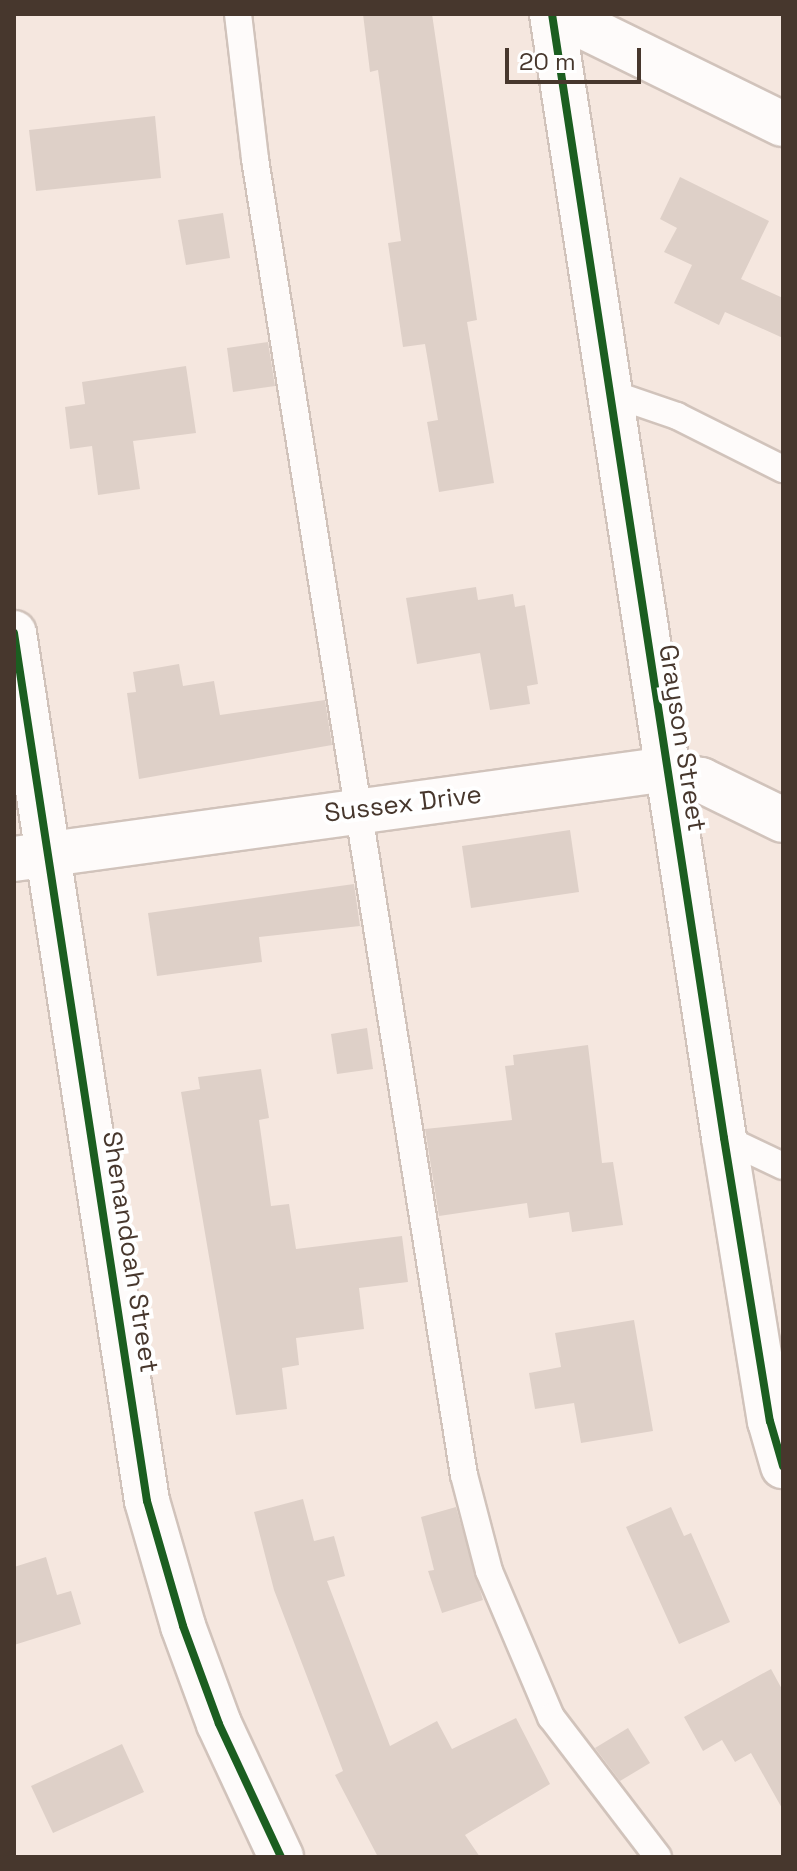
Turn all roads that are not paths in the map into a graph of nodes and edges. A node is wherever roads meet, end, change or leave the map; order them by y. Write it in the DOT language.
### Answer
graph roads {
  1 [pos="238,14"];
  2 [pos="555,14"];
  3 [pos="783,124"];
  4 [pos="610,393"];
  5 [pos="783,469"];
  6 [pos="14,633"];
  7 [pos="667,772"];
  8 [pos="360,809"];
  9 [pos="783,820"];
  10 [pos="31,856"];
  11 [pos="724,1138"];
  12 [pos="783,1166"];
  13 [pos="783,1466"];
  14 [pos="281,1857"];
  15 [pos="658,1857"];
  1 -- 8 [label="lane"];
  2 -- 3 [label="street"];
  2 -- 4 [label="street, Grayson Street"];
  4 -- 5 [label="lane"];
  4 -- 7 [label="street, Grayson Street"];
  6 -- 10 [label="street, Shenandoah Street"];
  7 -- 8 [label="street, Sussex Drive"];
  7 -- 9 [label="street, Sussex Drive"];
  7 -- 11 [label="street, Grayson Street"];
  8 -- 10 [label="street, Sussex Drive"];
  8 -- 15 [label="lane"];
  10 -- 14 [label="street, Shenandoah Street"];
  11 -- 12 [label="lane"];
  11 -- 13 [label="street, Grayson Street"];
}
